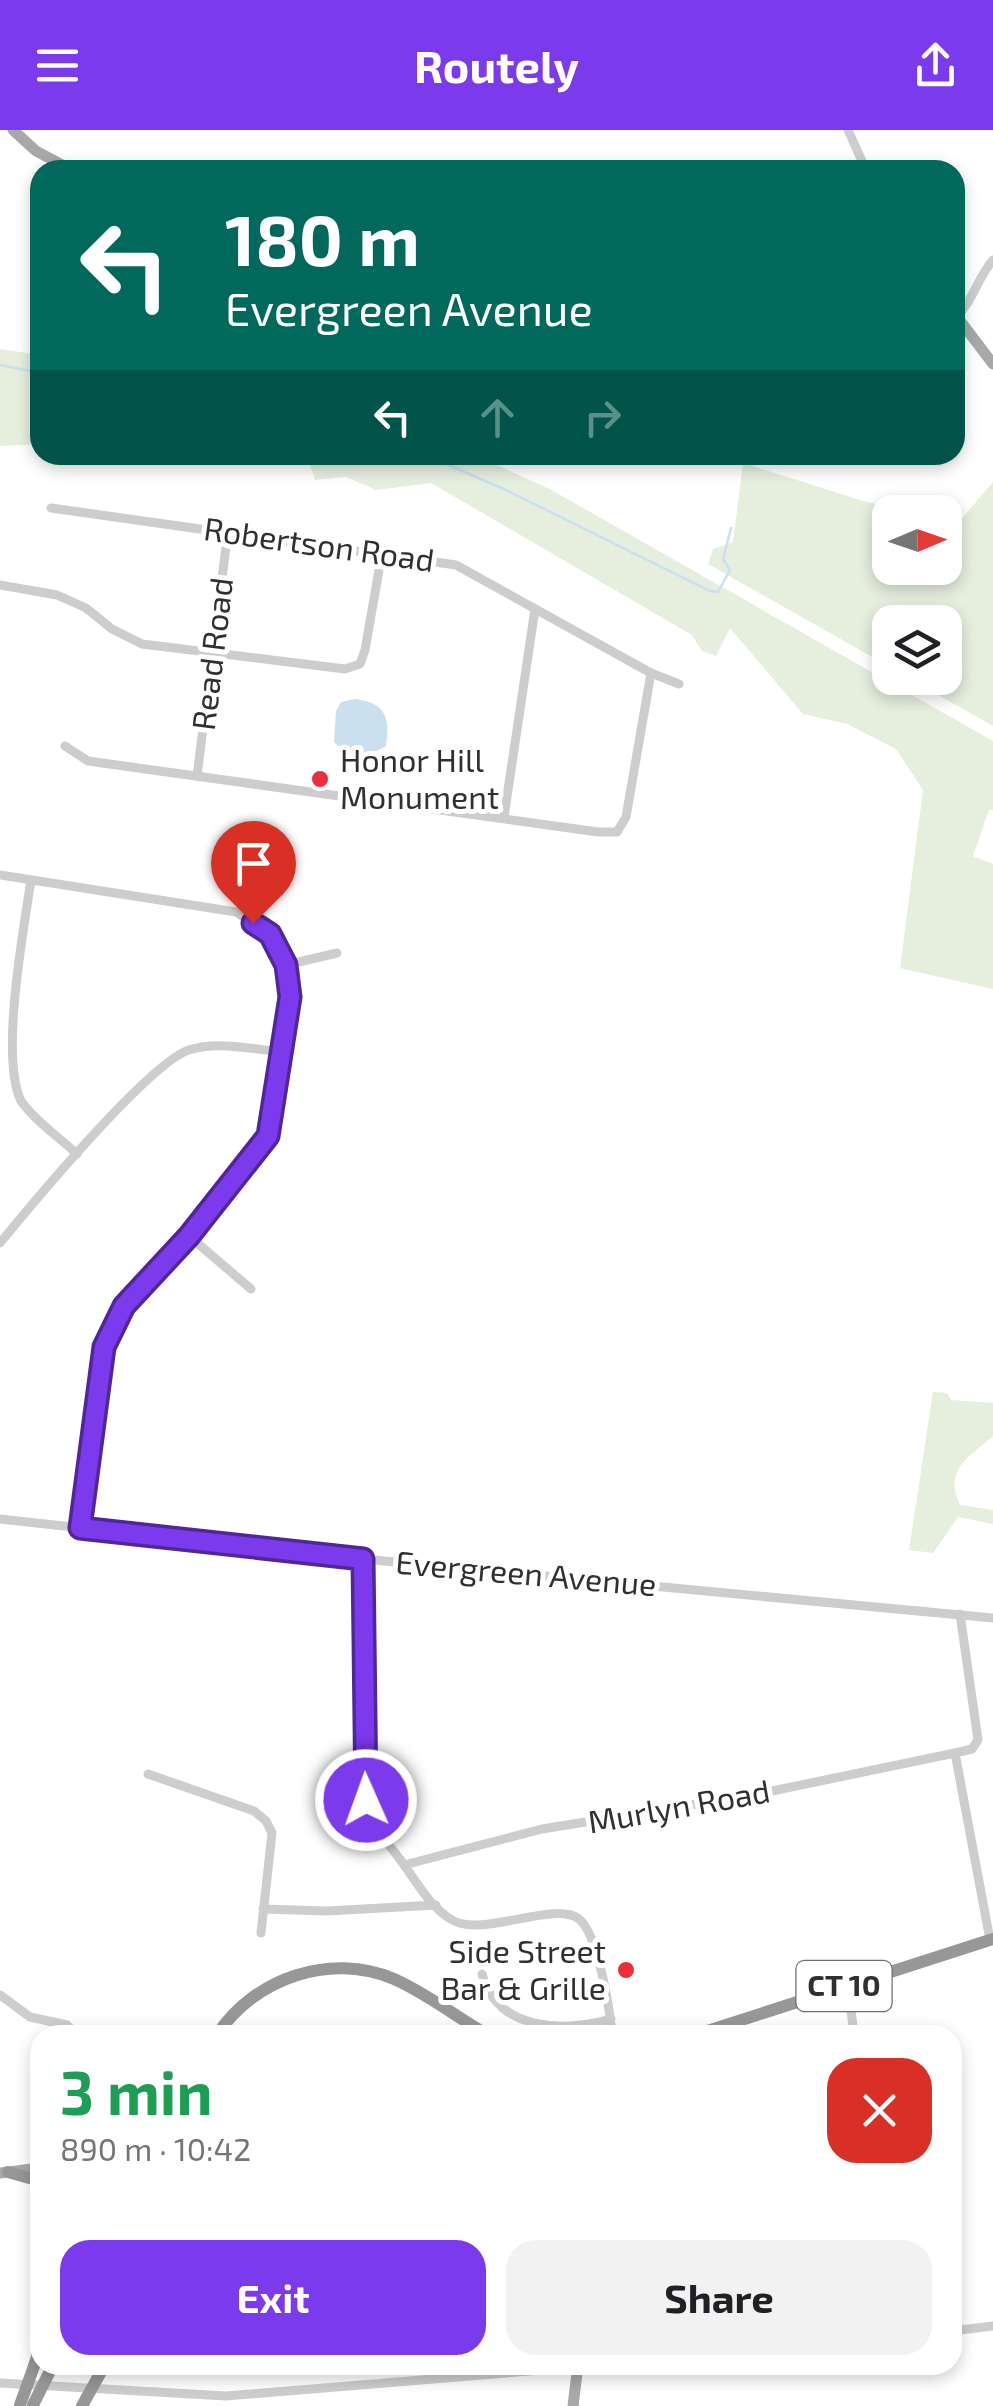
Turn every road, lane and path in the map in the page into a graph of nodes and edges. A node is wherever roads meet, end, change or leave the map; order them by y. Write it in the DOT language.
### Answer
graph roads {
  1 [pos="13,130"];
  2 [pos="848,130"];
  3 [pos="53,160"];
  4 [pos="862,160"];
  5 [pos="993,260"];
  6 [pos="965,308"];
  7 [pos="965,327"];
  8 [pos="993,364"];
  9 [pos="51,508"];
  10 [pos="228,531"];
  11 [pos="382,553"];
  12 [pos="0,585"];
  13 [pos="535,609"];
  14 [pos="213,654"];
  15 [pos="651,672"];
  16 [pos="678,684"];
  17 [pos="65,746"];
  18 [pos="197,776"];
  19 [pos="504,817"];
  20 [pos="0,876"];
  21 [pos="31,880"];
  22 [pos="337,953"];
  23 [pos="286,965"];
  24 [pos="282,1052"];
  25 [pos="77,1154"];
  26 [pos="189,1236"];
  27 [pos="1,1241"];
  28 [pos="251,1289"];
  29 [pos="0,1519"];
  30 [pos="80,1528"];
  31 [pos="363,1559"];
  32 [pos="960,1614"];
  33 [pos="993,1618"];
  34 [pos="955,1753"];
  35 [pos="148,1774"];
  36 [pos="404,1865"];
  37 [pos="436,1905"];
  38 [pos="263,1909"];
  39 [pos="260,1933"];
  40 [pos="992,1939"];
  41 [pos="482,1974"];
  42 [pos="848,1985"];
  43 [pos="0,1994"];
  44 [pos="610,2019"];
  45 [pos="67,2025"];
  46 [pos="225,2025"];
  47 [pos="471,2025"];
  48 [pos="554,2025"];
  49 [pos="583,2025"];
  50 [pos="611,2025"];
  51 [pos="726,2025"];
  52 [pos="853,2025"];
  53 [pos="30,2169"];
  54 [pos="4,2173"];
  55 [pos="30,2178"];
  56 [pos="993,2326"];
  57 [pos="962,2329"];
  58 [pos="32,2375"];
  59 [pos="46,2375"];
  60 [pos="99,2375"];
  61 [pos="472,2375"];
  62 [pos="577,2375"];
  63 [pos="0,2383"];
  64 [pos="26,2406"];
  65 [pos="82,2406"];
  66 [pos="574,2406"];
  1 -- 3 [label="main road"];
  2 -- 4 [label="street"];
  5 -- 6 [label="street"];
  7 -- 8 [label="main road"];
  9 -- 10 [label="street, Robertson Road"];
  10 -- 11 [label="street, Robertson Road"];
  10 -- 14 [label="street, Read Road"];
  11 -- 13 [label="street, Robertson Road"];
  11 -- 14 [label="street"];
  12 -- 14 [label="street"];
  13 -- 15 [label="street, Robertson Road"];
  13 -- 19 [label="street"];
  14 -- 18 [label="street, Read Road"];
  15 -- 16 [label="street, Robertson Road"];
  15 -- 19 [label="street"];
  17 -- 18 [label="street"];
  18 -- 19 [label="street"];
  20 -- 21 [label="street"];
  21 -- 23 [label="street"];
  21 -- 25 [label="street"];
  22 -- 23 [label="street"];
  23 -- 24 [label="street"];
  24 -- 25 [label="street"];
  24 -- 26 [label="street"];
  25 -- 27 [label="street"];
  26 -- 28 [label="street"];
  26 -- 30 [label="street"];
  29 -- 30 [label="street, Evergreen Avenue"];
  30 -- 31 [label="street, Evergreen Avenue"];
  31 -- 32 [label="street, Evergreen Avenue"];
  31 -- 36 [label="street"];
  32 -- 33 [label="street, Evergreen Avenue"];
  32 -- 34 [label="street"];
  34 -- 36 [label="street, Murlyn Road"];
  34 -- 40 [label="street"];
  35 -- 38 [label="street"];
  36 -- 37 [label="street"];
  37 -- 38 [label="street"];
  37 -- 44 [label="street"];
  38 -- 39 [label="street"];
  40 -- 42 [label="highway, CT 10"];
  41 -- 48 [label="street"];
  42 -- 51 [label="highway, CT 10"];
  42 -- 52 [label="street"];
  43 -- 45 [label="street"];
  44 -- 49 [label="street"];
  44 -- 50 [label="street"];
  46 -- 47 [label="highway"];
  53 -- 54 [label="main road"];
  54 -- 55 [label="highway"];
  56 -- 57 [label="street"];
  58 -- 64 [label="highway, bridge"];
  59 -- 64 [label="highway, bridge"];
  60 -- 65 [label="highway, bridge"];
  61 -- 63 [label="street"];
  62 -- 66 [label="main road"];
}
